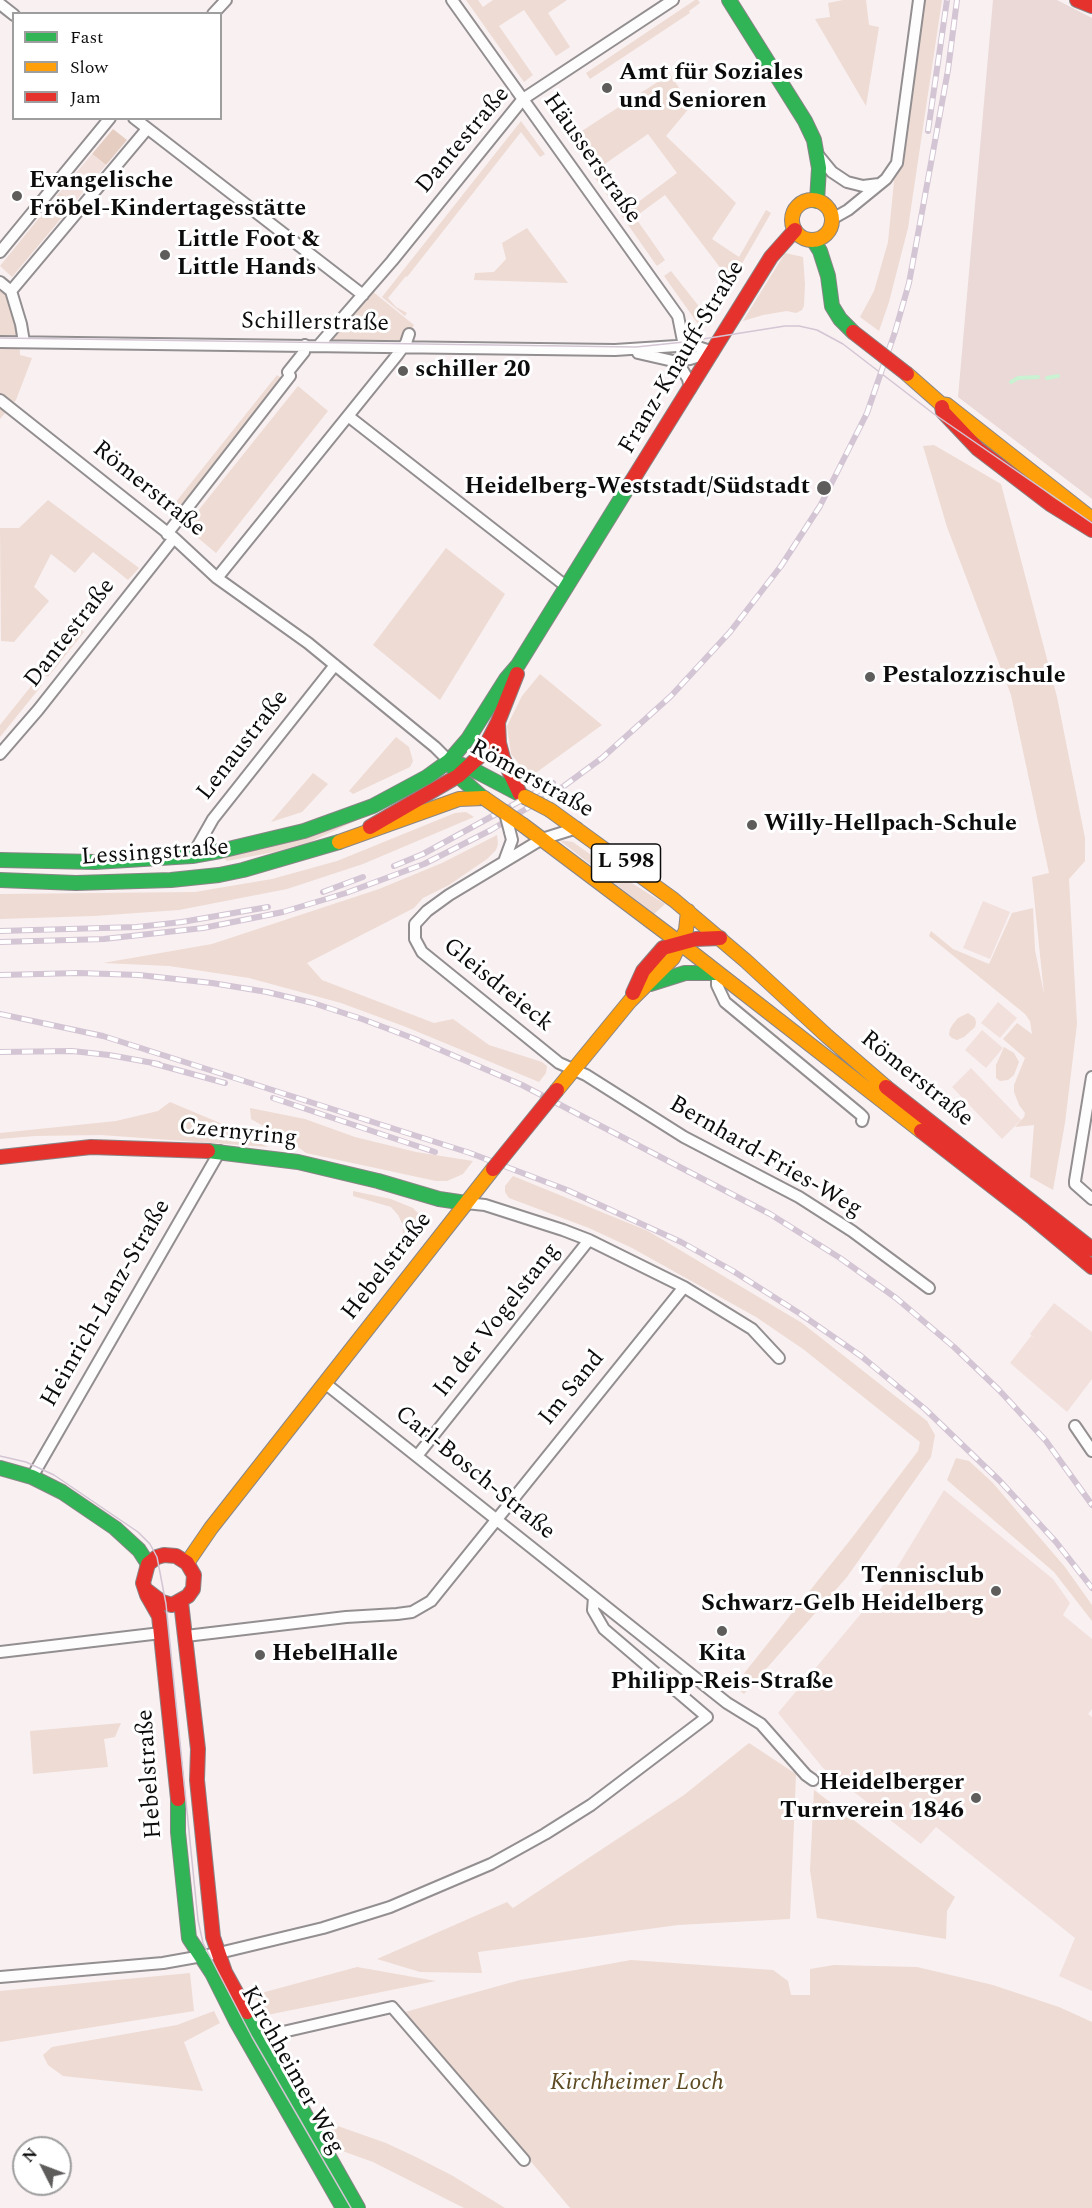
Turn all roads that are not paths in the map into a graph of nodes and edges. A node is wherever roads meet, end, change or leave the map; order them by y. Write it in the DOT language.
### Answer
graph roads {
  1 [pos="3,0"];
  2 [pos="226,0"];
  3 [pos="452,0"];
  4 [pos="673,0"];
  5 [pos="729,0"];
  6 [pos="919,0"];
  7 [pos="1077,0"];
  8 [pos="0,3"];
  9 [pos="1092,6"];
  10 [pos="215,12"];
  11 [pos="12,13"];
  12 [pos="523,99"];
  13 [pos="108,120"];
  14 [pos="136,120"];
  15 [pos="147,129"];
  16 [pos="818,154"];
  17 [pos="880,184"];
  18 [pos="817,201"];
  19 [pos="830,225"];
  20 [pos="795,230"];
  21 [pos="813,240"];
  22 [pos="0,252"];
  23 [pos="828,276"];
  24 [pos="0,282"];
  25 [pos="11,291"];
  26 [pos="363,295"];
  27 [pos="409,334"];
  28 [pos="0,342"];
  29 [pos="24,342"];
  30 [pos="304,345"];
  31 [pos="319,345"];
  32 [pos="404,346"];
  33 [pos="684,346"];
  34 [pos="629,350"];
  35 [pos="713,352"];
  36 [pos="673,361"];
  37 [pos="690,389"];
  38 [pos="0,400"];
  39 [pos="941,404"];
  40 [pos="348,416"];
  41 [pos="1092,519"];
  42 [pos="1092,530"];
  43 [pos="171,536"];
  44 [pos="217,578"];
  45 [pos="567,586"];
  46 [pos="335,665"];
  47 [pos="518,665"];
  48 [pos="498,722"];
  49 [pos="0,754"];
  50 [pos="449,761"];
  51 [pos="463,772"];
  52 [pos="506,780"];
  53 [pos="483,798"];
  54 [pos="505,813"];
  55 [pos="577,828"];
  56 [pos="351,837"];
  57 [pos="542,838"];
  58 [pos="192,856"];
  59 [pos="0,860"];
  60 [pos="505,860"];
  61 [pos="183,879"];
  62 [pos="0,880"];
  63 [pos="688,911"];
  64 [pos="720,938"];
  65 [pos="681,944"];
  66 [pos="717,973"];
  67 [pos="647,985"];
  68 [pos="630,1001"];
  69 [pos="575,1069"];
  70 [pos="1092,1077"];
  71 [pos="862,1121"];
  72 [pos="220,1151"];
  73 [pos="0,1156"];
  74 [pos="1092,1199"];
  75 [pos="466,1203"];
  76 [pos="589,1240"];
  77 [pos="1092,1249"];
  78 [pos="1092,1267"];
  79 [pos="684,1287"];
  80 [pos="930,1288"];
  81 [pos="779,1358"];
  82 [pos="326,1384"];
  83 [pos="1075,1426"];
  84 [pos="1092,1451"];
  85 [pos="417,1456"];
  86 [pos="0,1468"];
  87 [pos="32,1477"];
  88 [pos="496,1518"];
  89 [pos="187,1563"];
  90 [pos="148,1564"];
  91 [pos="145,1588"];
  92 [pos="594,1597"];
  93 [pos="181,1602"];
  94 [pos="161,1633"];
  95 [pos="186,1636"];
  96 [pos="0,1652"];
  97 [pos="813,1780"];
  98 [pos="219,1953"];
  99 [pos="200,1956"];
  100 [pos="0,1977"];
  101 [pos="261,2037"];
  102 [pos="524,2160"];
  103 [pos="341,2207"];
  104 [pos="358,2208"];
  1 -- 8 [label="street"];
  2 -- 10 [label="street"];
  3 -- 12 [label="street, Häusserstraße"];
  4 -- 12 [label="street, Dantestraße"];
  5 -- 16 [label="main road"];
  6 -- 17 [label="street"];
  7 -- 9 [label="main road"];
  8 -- 11 [label="street"];
  12 -- 26 [label="street, Dantestraße"];
  12 -- 33 [label="street, Häusserstraße"];
  13 -- 22 [label="street"];
  14 -- 15 [label="street"];
  15 -- 25 [label="street"];
  15 -- 26 [label="street"];
  16 -- 17 [label="street"];
  16 -- 18 [label="main road"];
  17 -- 19 [label="street"];
  18 -- 19 [label="main road"];
  18 -- 20 [label="main road"];
  19 -- 21 [label="main road"];
  19 -- 23 [label="main road"];
  20 -- 21 [label="main road"];
  20 -- 35 [label="main road, Franz-Knauff-Straße"];
  21 -- 23 [label="main road"];
  23 -- 39 [label="main road, bridge"];
  24 -- 25 [label="street"];
  25 -- 29 [label="street"];
  26 -- 31 [label="street, Dantestraße"];
  27 -- 32 [label="street"];
  28 -- 29 [label="street, Schillerstraße"];
  29 -- 30 [label="street, Schillerstraße"];
  30 -- 31 [label="street, Schillerstraße"];
  30 -- 43 [label="street, Dantestraße"];
  31 -- 32 [label="street, Schillerstraße"];
  32 -- 34 [label="street, Schillerstraße"];
  32 -- 40 [label="street"];
  33 -- 34 [label="street, Schillerstraße"];
  33 -- 35 [label="street, Schillerstraße"];
  34 -- 36 [label="street, Schillerstraße"];
  35 -- 36 [label="street, Schillerstraße"];
  35 -- 37 [label="main road, Franz-Knauff-Straße"];
  36 -- 37 [label="street"];
  37 -- 45 [label="main road, Franz-Knauff-Straße"];
  38 -- 43 [label="street, Römerstraße"];
  39 -- 41 [label="main road"];
  39 -- 42 [label="main road"];
  40 -- 44 [label="street"];
  40 -- 45 [label="street"];
  43 -- 44 [label="street, Römerstraße"];
  43 -- 49 [label="street, Dantestraße"];
  44 -- 46 [label="street, Römerstraße"];
  45 -- 47 [label="main road, Franz-Knauff-Straße"];
  46 -- 50 [label="street, Römerstraße"];
  46 -- 58 [label="street, Lenaustraße"];
  47 -- 48 [label="main road, Franz-Knauff-Straße"];
  47 -- 50 [label="main road, Franz-Knauff-Straße"];
  48 -- 51 [label="main road, Franz-Knauff-Straße"];
  48 -- 52 [label="main road"];
  50 -- 51 [label="main road, Römerstraße / L 598"];
  50 -- 58 [label="main road, Lessingstraße"];
  51 -- 52 [label="main road, Römerstraße / L 598"];
  51 -- 53 [label="main road"];
  51 -- 56 [label="main road, Lessingstraße"];
  52 -- 55 [label="main road, Römerstraße / L 598, bridge"];
  53 -- 54 [label="main road, Römerstraße, bridge"];
  53 -- 56 [label="main road, Römerstraße"];
  54 -- 57 [label="main road, Römerstraße, bridge"];
  54 -- 60 [label="street, Römerstraße, bridge"];
  55 -- 57 [label="street, Gleisdreieck"];
  55 -- 63 [label="main road, Römerstraße / L 598"];
  56 -- 61 [label="main road, Lessingstraße"];
  57 -- 60 [label="street, Gleisdreieck"];
  57 -- 65 [label="main road, Römerstraße"];
  58 -- 59 [label="main road, Lessingstraße"];
  58 -- 61 [label="main road"];
  60 -- 69 [label="street, Gleisdreieck"];
  61 -- 62 [label="main road, Lessingstraße"];
  63 -- 64 [label="main road, Römerstraße"];
  63 -- 65 [label="main road, Hebelstraße"];
  64 -- 65 [label="main road, Hebelstraße"];
  64 -- 77 [label="main road, Römerstraße"];
  65 -- 66 [label="main road, Römerstraße"];
  65 -- 67 [label="main road, Hebelstraße"];
  65 -- 68 [label="main road, Hebelstraße"];
  66 -- 67 [label="main road"];
  66 -- 71 [label="street"];
  66 -- 78 [label="main road, Römerstraße"];
  67 -- 68 [label="main road, Hebelstraße"];
  68 -- 69 [label="main road, Hebelstraße"];
  69 -- 75 [label="main road, Hebelstraße, bridge"];
  69 -- 80 [label="street, Bernhard-Fries-Weg"];
  70 -- 74 [label="street"];
  72 -- 73 [label="main road, Czernyring"];
  72 -- 75 [label="main road, Czernyring"];
  72 -- 87 [label="street, Heinrich-Lanz-Straße"];
  75 -- 76 [label="street"];
  75 -- 82 [label="main road, Hebelstraße"];
  76 -- 79 [label="street"];
  76 -- 85 [label="street, In der Vogelstang"];
  79 -- 81 [label="street"];
  79 -- 88 [label="street, Im Sand"];
  82 -- 85 [label="street, Carl-Bosch-Straße"];
  82 -- 89 [label="main road, Hebelstraße"];
  83 -- 84 [label="street"];
  85 -- 88 [label="street, Carl-Bosch-Straße"];
  86 -- 87 [label="main road"];
  87 -- 90 [label="main road"];
  88 -- 92 [label="street, Carl-Bosch-Straße"];
  88 -- 95 [label="street, Im Sand"];
  89 -- 90 [label="main road"];
  89 -- 93 [label="main road"];
  90 -- 91 [label="main road"];
  91 -- 93 [label="main road"];
  91 -- 94 [label="main road, Hebelstraße"];
  92 -- 97 [label="street, Carl-Bosch-Straße"];
  92 -- 98 [label="street"];
  93 -- 95 [label="main road, Hebelstraße"];
  94 -- 96 [label="street"];
  94 -- 99 [label="main road, Hebelstraße"];
  95 -- 98 [label="main road, Hebelstraße"];
  98 -- 99 [label="street"];
  98 -- 101 [label="main road, Kirchheimer Weg"];
  99 -- 100 [label="street"];
  99 -- 103 [label="main road, Kirchheimer Weg"];
  101 -- 102 [label="street, Kirchheimer Weg"];
  101 -- 104 [label="main road, Kirchheimer Weg"];
}
